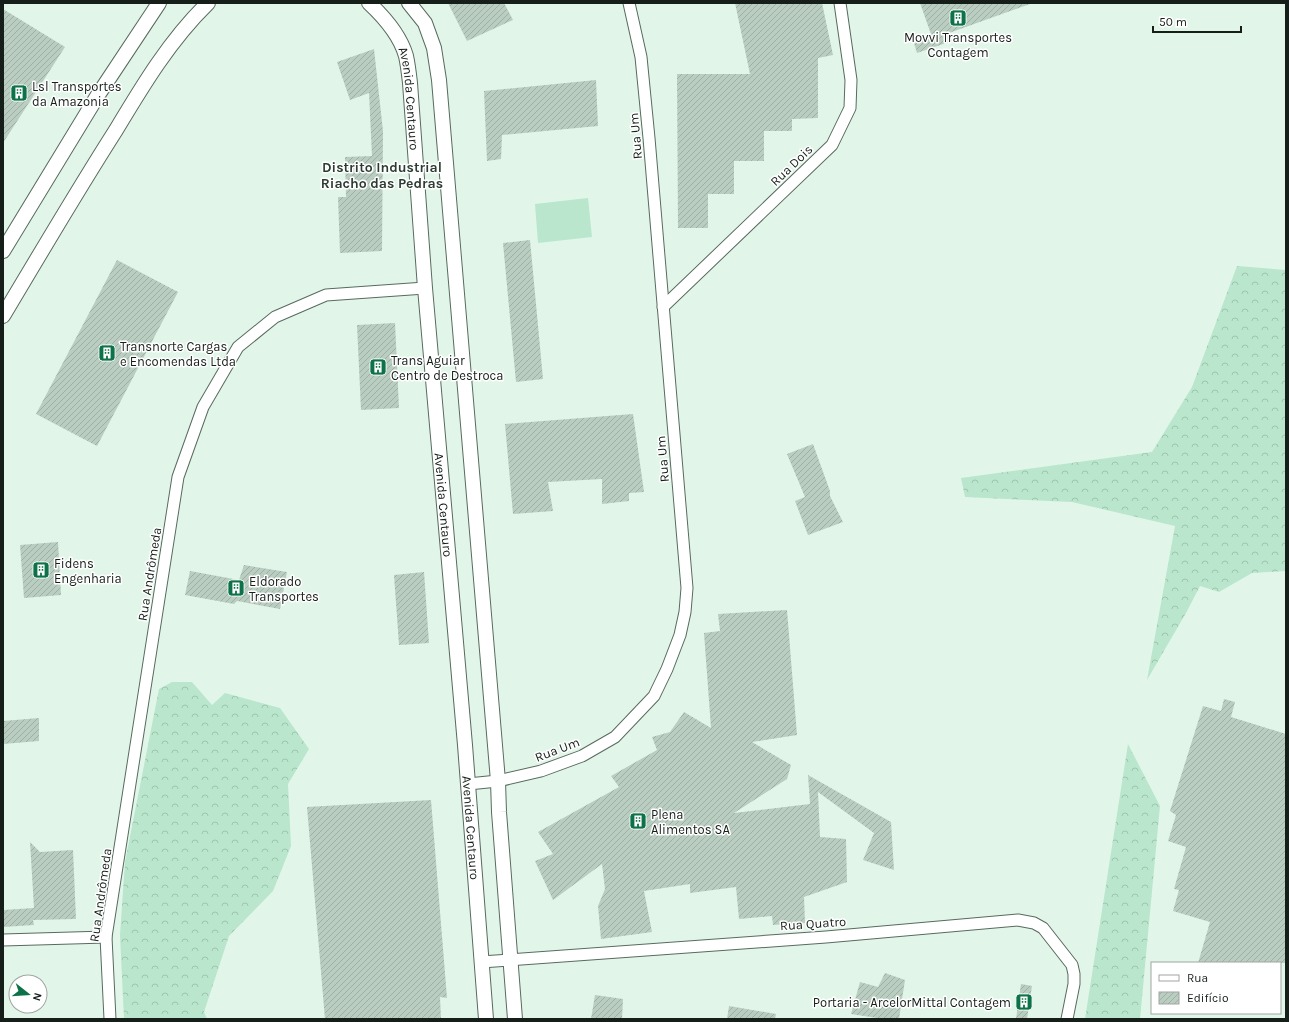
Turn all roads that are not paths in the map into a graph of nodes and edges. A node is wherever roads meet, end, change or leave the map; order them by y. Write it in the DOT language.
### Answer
graph roads {
  1 [pos="159,3"];
  2 [pos="208,3"];
  3 [pos="369,3"];
  4 [pos="409,3"];
  5 [pos="629,3"];
  6 [pos="840,3"];
  7 [pos="3,251"];
  8 [pos="425,288"];
  9 [pos="663,307"];
  10 [pos="3,316"];
  11 [pos="498,781"];
  12 [pos="468,784"];
  13 [pos="106,937"];
  14 [pos="3,940"];
  15 [pos="510,960"];
  16 [pos="481,962"];
  17 [pos="110,1019"];
  18 [pos="486,1019"];
  19 [pos="515,1019"];
  20 [pos="1067,1019"];
  1 -- 7 [label="street"];
  2 -- 10 [label="street"];
  3 -- 8 [label="street, Avenida Centauro"];
  4 -- 11 [label="street"];
  5 -- 9 [label="street, Rua Um"];
  6 -- 9 [label="street, Rua Dois"];
  8 -- 12 [label="street, Avenida Centauro"];
  8 -- 13 [label="street, Rua Andrômeda"];
  9 -- 11 [label="street, Rua Um"];
  11 -- 12 [label="street, Rua Um"];
  11 -- 15 [label="street"];
  12 -- 16 [label="street, Avenida Centauro"];
  13 -- 14 [label="street"];
  13 -- 17 [label="street, Rua Andrômeda"];
  15 -- 16 [label="street, Rua Quatro"];
  15 -- 19 [label="street"];
  15 -- 20 [label="street, Rua Quatro"];
  16 -- 18 [label="street, Avenida Centauro"];
}
